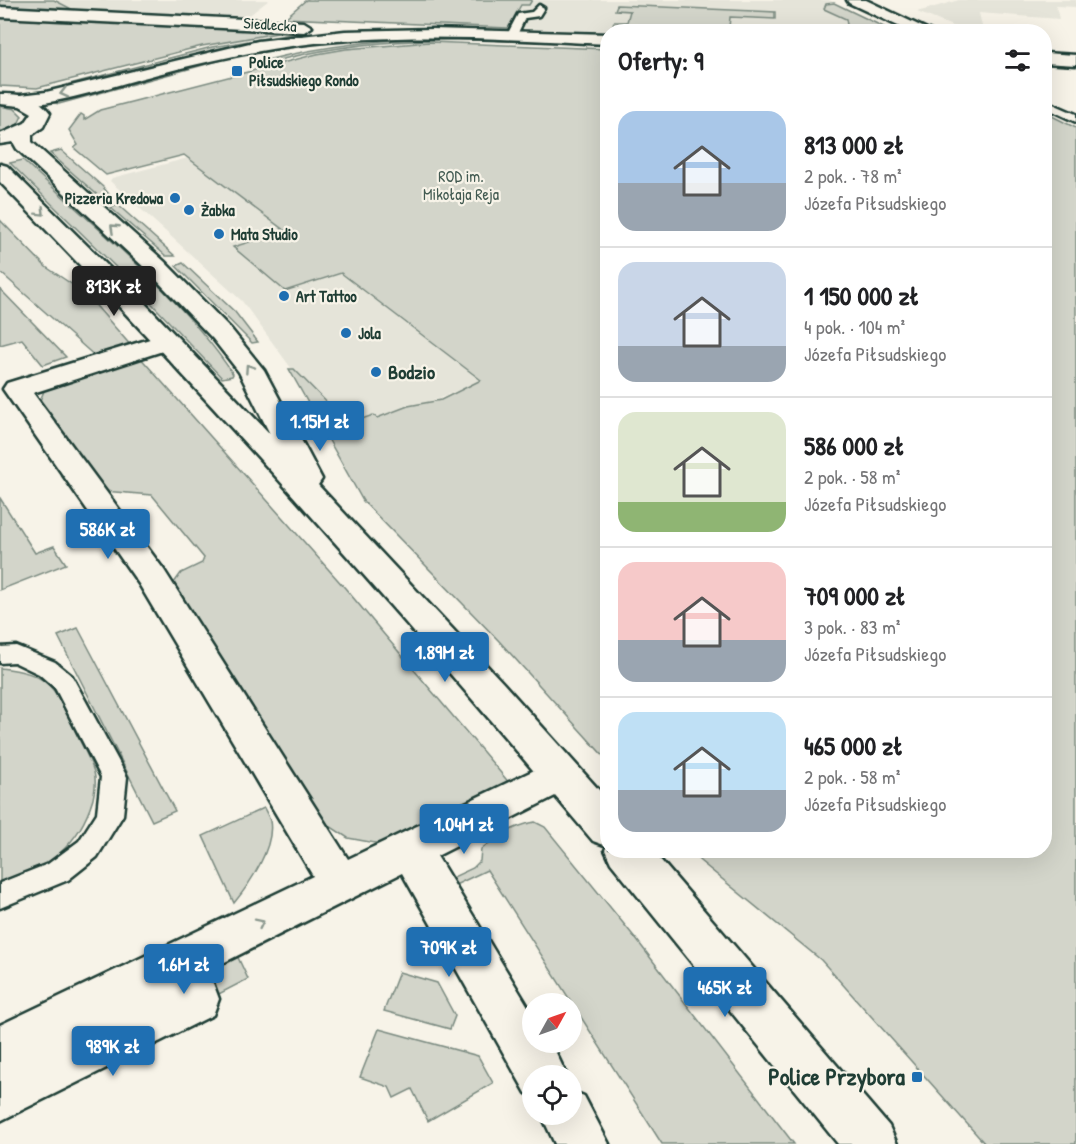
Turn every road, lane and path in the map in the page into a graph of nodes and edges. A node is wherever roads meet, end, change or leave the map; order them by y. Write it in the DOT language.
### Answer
graph roads {
  1 [pos="854,0"];
  2 [pos="539,8"];
  3 [pos="0,12"];
  4 [pos="261,12"];
  5 [pos="245,16"];
  6 [pos="907,24"];
  7 [pos="512,35"];
  8 [pos="359,36"];
  9 [pos="327,39"];
  10 [pos="600,39"];
  11 [pos="1052,58"];
  12 [pos="1076,60"];
  13 [pos="1052,64"];
  14 [pos="1076,66"];
  15 [pos="9,99"];
  16 [pos="1052,107"];
  17 [pos="1076,118"];
  18 [pos="22,129"];
  19 [pos="0,170"];
  20 [pos="166,342"];
  21 [pos="320,505"];
  22 [pos="0,656"];
  23 [pos="561,775"];
  24 [pos="600,820"];
  25 [pos="410,849"];
  26 [pos="633,858"];
  27 [pos="340,883"];
  28 [pos="0,896"];
  29 [pos="196,999"];
  30 [pos="0,1050"];
  31 [pos="537,1065"];
  32 [pos="0,1096"];
  33 [pos="572,1125"];
  34 [pos="583,1144"];
  35 [pos="871,1144"];
  1 -- 6 [label="street"];
  2 -- 7 [label="lane"];
  3 -- 5 [label="street, Siedlecka"];
  4 -- 5 [label="street"];
  5 -- 8 [label="street, Siedlecka"];
  7 -- 8 [label="street, Siedlecka"];
  7 -- 10 [label="street, Siedlecka"];
  8 -- 9 [label="street, Siedlecka"];
  9 -- 15 [label="street, Siedlecka, one-way"];
  9 -- 18 [label="street, Siedlecka"];
  11 -- 12 [label="street"];
  13 -- 14 [label="street"];
  15 -- 18 [label="street"];
  16 -- 17 [label="lane"];
  21 -- 18 [label="street, one-way"];
  19 -- 20 [label="street, one-way"];
  20 -- 21 [label="street"];
  20 -- 27 [label="street"];
  21 -- 23 [label="street"];
  22 -- 28 [label="lane"];
  23 -- 24 [label="street"];
  23 -- 25 [label="street"];
  25 -- 27 [label="street"];
  25 -- 31 [label="street"];
  26 -- 35 [label="street"];
  30 -- 27 [label="street, one-way"];
  29 -- 32 [label="street"];
  33 -- 34 [label="street"];
}
